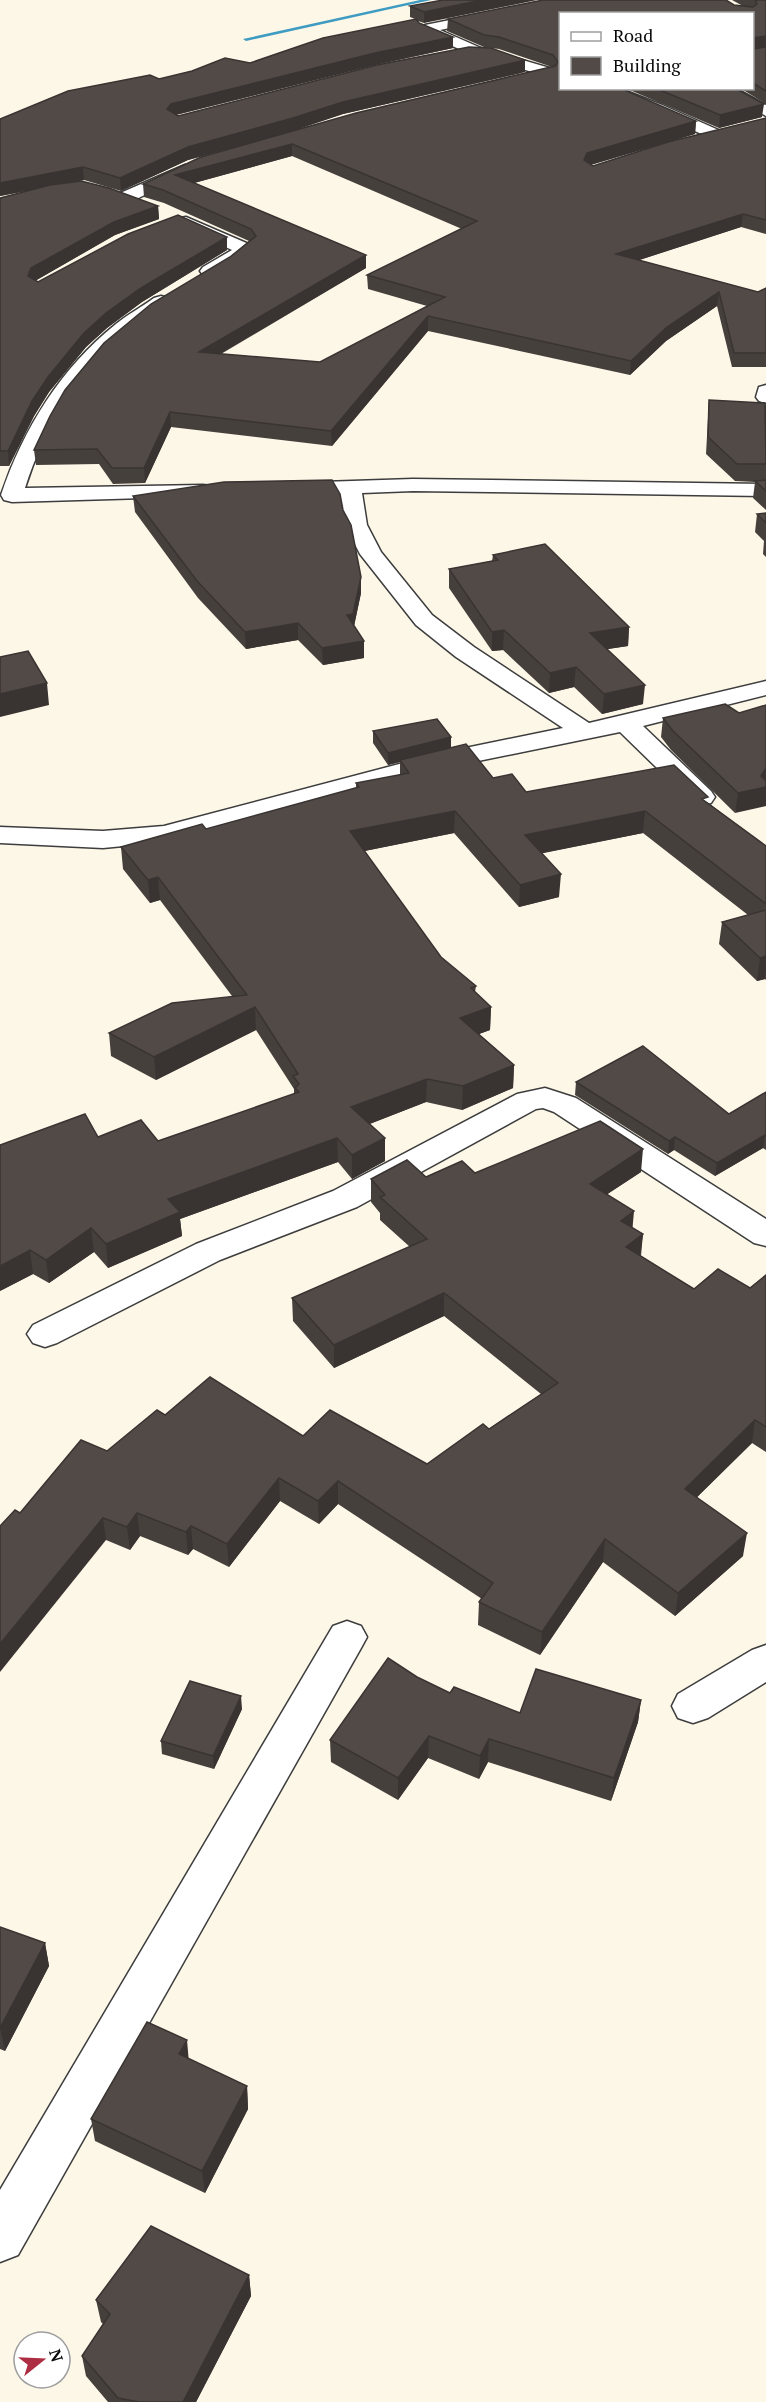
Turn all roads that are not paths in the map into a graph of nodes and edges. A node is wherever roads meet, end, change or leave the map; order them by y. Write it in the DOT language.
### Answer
graph roads {
  1 [pos="500,14"];
  2 [pos="478,52"];
  3 [pos="451,56"];
  4 [pos="555,74"];
  5 [pos="514,80"];
  6 [pos="608,90"];
  7 [pos="727,90"];
  8 [pos="766,111"];
  9 [pos="737,130"];
  10 [pos="717,135"];
  11 [pos="694,141"];
  12 [pos="195,165"];
  13 [pos="146,205"];
  14 [pos="175,219"];
  15 [pos="766,391"];
  16 [pos="766,397"];
  17 [pos="350,487"];
  18 [pos="265,490"];
  19 [pos="766,490"];
  20 [pos="219,491"];
  21 [pos="766,688"];
  22 [pos="625,723"];
  23 [pos="584,731"];
  24 [pos="719,813"];
  25 [pos="0,835"];
  26 [pos="766,1235"];
  27 [pos="45,1334"];
  28 [pos="347,1637"];
  29 [pos="766,1662"];
  30 [pos="693,1706"];
  31 [pos="0,2237"];
  1 -- 2 [label="street"];
  2 -- 3 [label="street"];
  2 -- 4 [label="street"];
  4 -- 5 [label="street"];
  6 -- 10 [label="street"];
  7 -- 8 [label="street"];
  9 -- 10 [label="street"];
  10 -- 11 [label="street"];
  12 -- 13 [label="street"];
  14 -- 20 [label="street"];
  15 -- 16 [label="street"];
  17 -- 18 [label="street"];
  17 -- 19 [label="street"];
  17 -- 23 [label="street"];
  21 -- 22 [label="street"];
  22 -- 23 [label="street"];
  22 -- 24 [label="street"];
  23 -- 25 [label="street"];
  26 -- 27 [label="street"];
  28 -- 31 [label="street"];
  29 -- 30 [label="street"];
}
